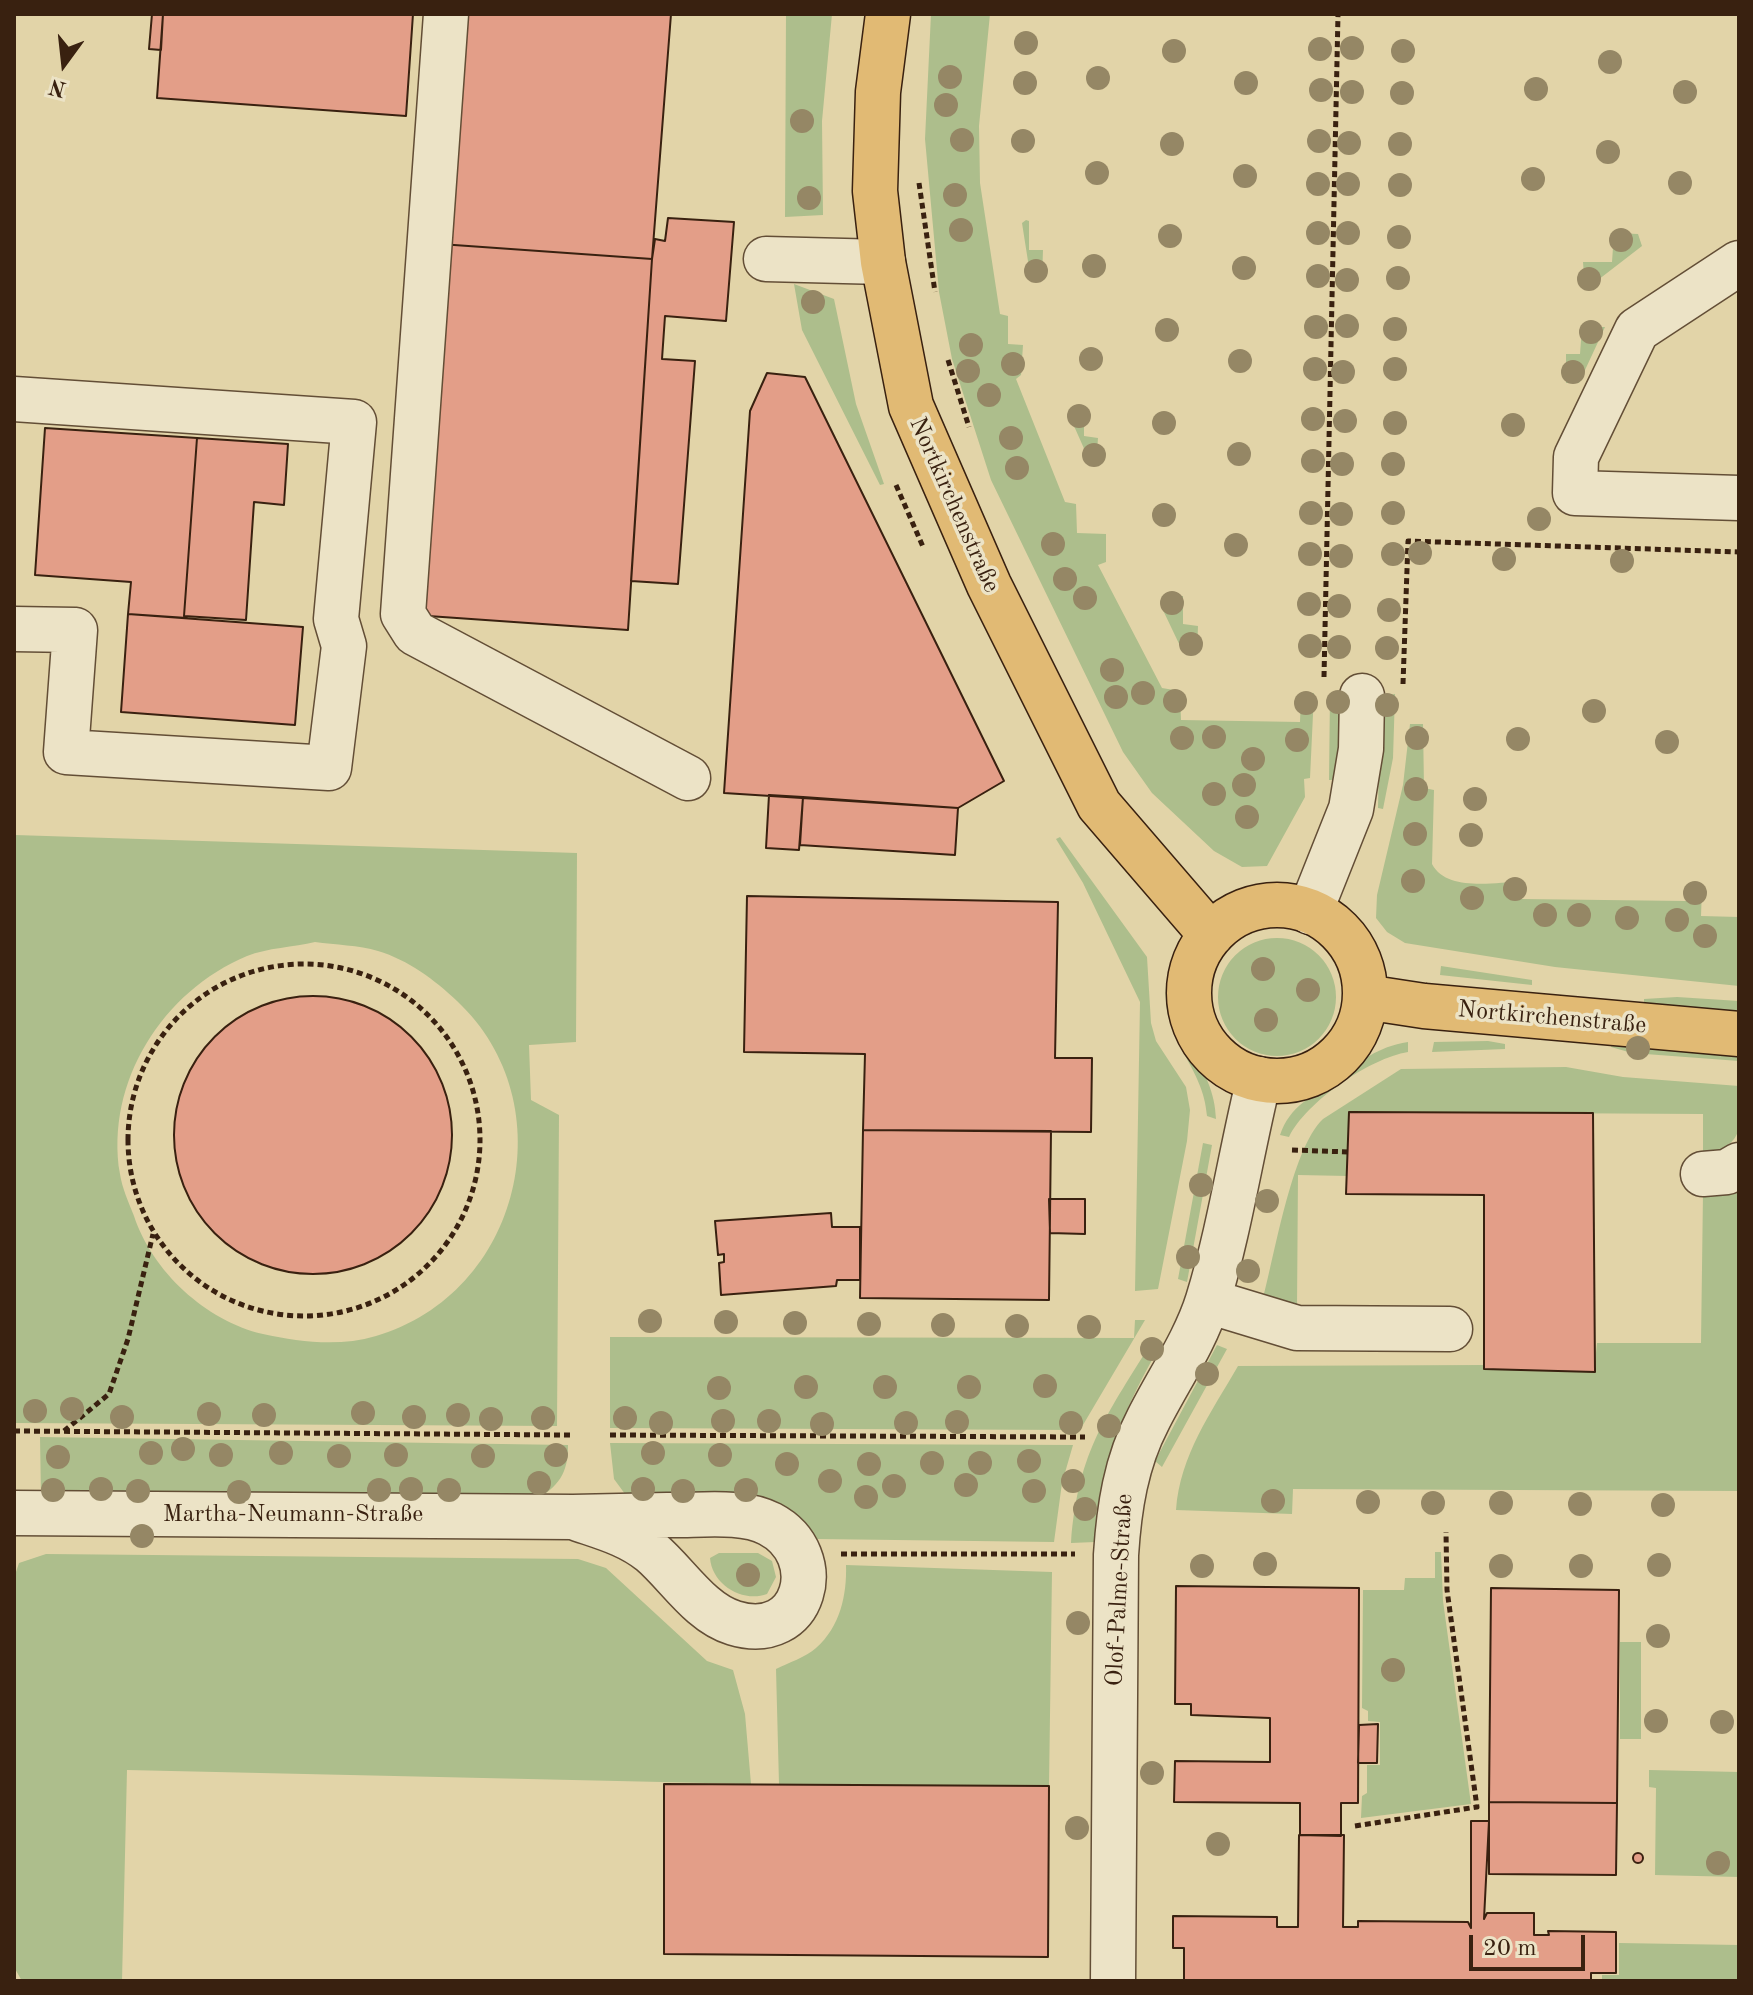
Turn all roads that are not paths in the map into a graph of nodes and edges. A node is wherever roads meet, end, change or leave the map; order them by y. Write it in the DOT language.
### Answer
graph roads {
  1 [pos="446,14"];
  2 [pos="888,14"];
  3 [pos="766,259"];
  4 [pos="883,262"];
  5 [pos="1739,263"];
  6 [pos="14,399"];
  7 [pos="1739,498"];
  8 [pos="14,629"];
  9 [pos="1363,693"];
  10 [pos="688,778"];
  11 [pos="1310,912"];
  12 [pos="1211,935"];
  13 [pos="1365,997"];
  14 [pos="1739,1034"];
  15 [pos="1259,1079"];
  16 [pos="1208,1301"];
  17 [pos="1450,1329"];
  18 [pos="14,1513"];
  19 [pos="573,1517"];
  20 [pos="1113,1981"];
  1 -- 10 [label="street"];
  2 -- 4 [label="main road, Nortkirchenstraße"];
  3 -- 4 [label="street"];
  4 -- 12 [label="main road, Nortkirchenstraße"];
  5 -- 7 [label="street"];
  6 -- 8 [label="street"];
  9 -- 11 [label="street"];
  11 -- 12 [label="main road"];
  11 -- 13 [label="main road"];
  12 -- 15 [label="main road"];
  13 -- 14 [label="main road, Nortkirchenstraße"];
  13 -- 15 [label="main road"];
  15 -- 16 [label="street, Olof-Palme-Straße"];
  16 -- 17 [label="street"];
  16 -- 20 [label="street, Olof-Palme-Straße"];
  18 -- 19 [label="street, Martha-Neumann-Straße"];
  19 -- 19 [label="street, Martha-Neumann-Straße"];
}
